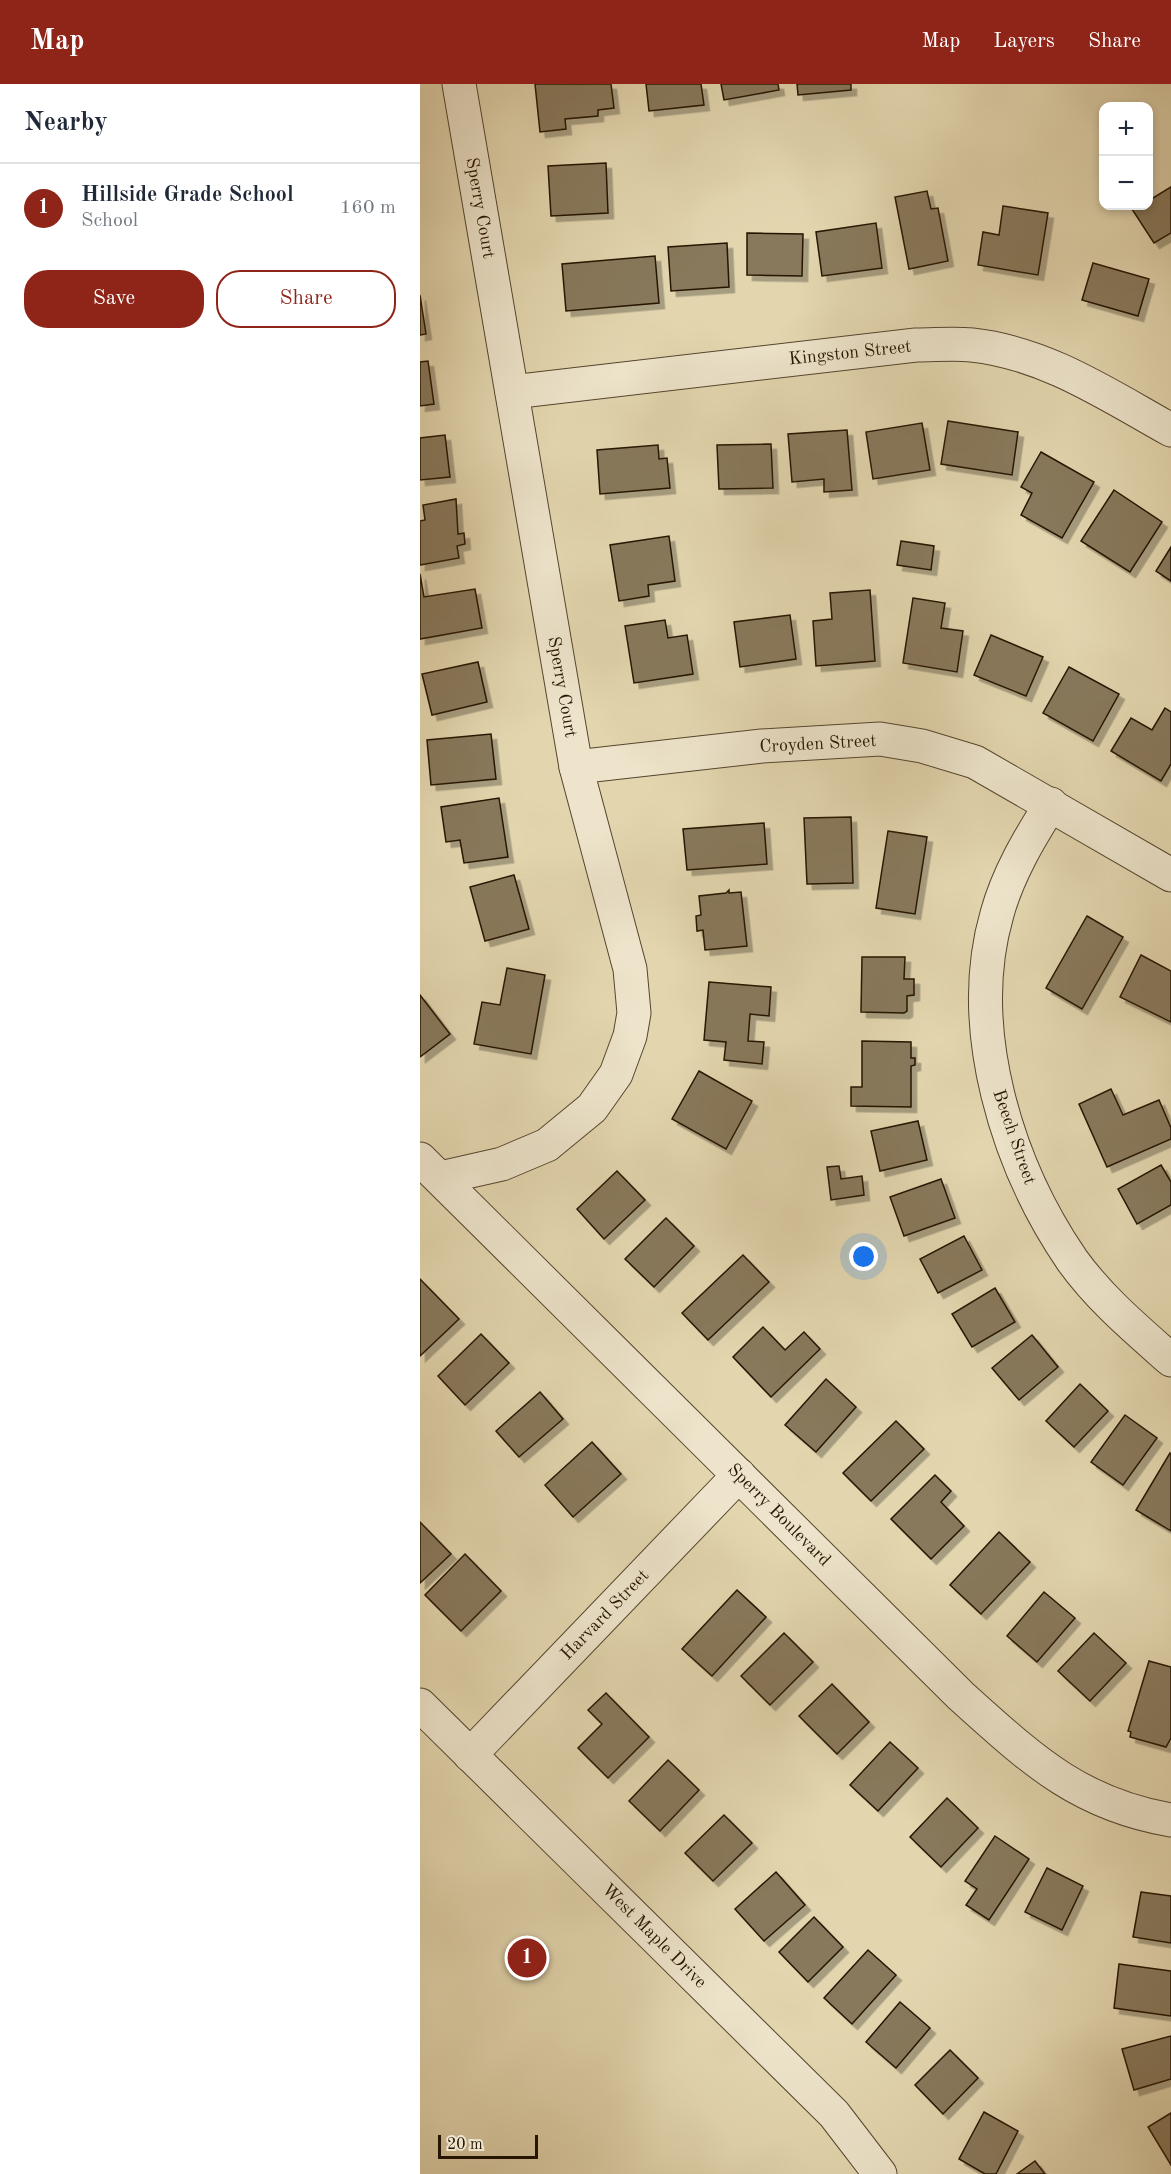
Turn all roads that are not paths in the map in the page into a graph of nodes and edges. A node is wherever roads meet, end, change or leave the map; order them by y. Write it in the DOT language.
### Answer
graph roads {
  1 [pos="459,84"];
  2 [pos="512,392"];
  3 [pos="1171,430"];
  4 [pos="576,767"];
  5 [pos="1051,804"];
  6 [pos="1171,875"];
  7 [pos="430,1169"];
  8 [pos="1171,1360"];
  9 [pos="739,1475"];
  10 [pos="420,1705"];
  11 [pos="471,1755"];
  12 [pos="1171,1820"];
  13 [pos="880,2174"];
  1 -- 2 [label="street, Sperry Court"];
  2 -- 3 [label="street, Kingston Street"];
  2 -- 4 [label="street, Sperry Court"];
  4 -- 5 [label="street, Croyden Street"];
  4 -- 7 [label="street, Sperry Court"];
  5 -- 6 [label="street, Croyden Street"];
  5 -- 8 [label="street, Beech Street"];
  7 -- 9 [label="street, Sperry Boulevard"];
  9 -- 11 [label="street, Harvard Street"];
  9 -- 12 [label="street, Sperry Boulevard"];
  10 -- 11 [label="street, West Maple Drive"];
  11 -- 13 [label="street, West Maple Drive"];
}
